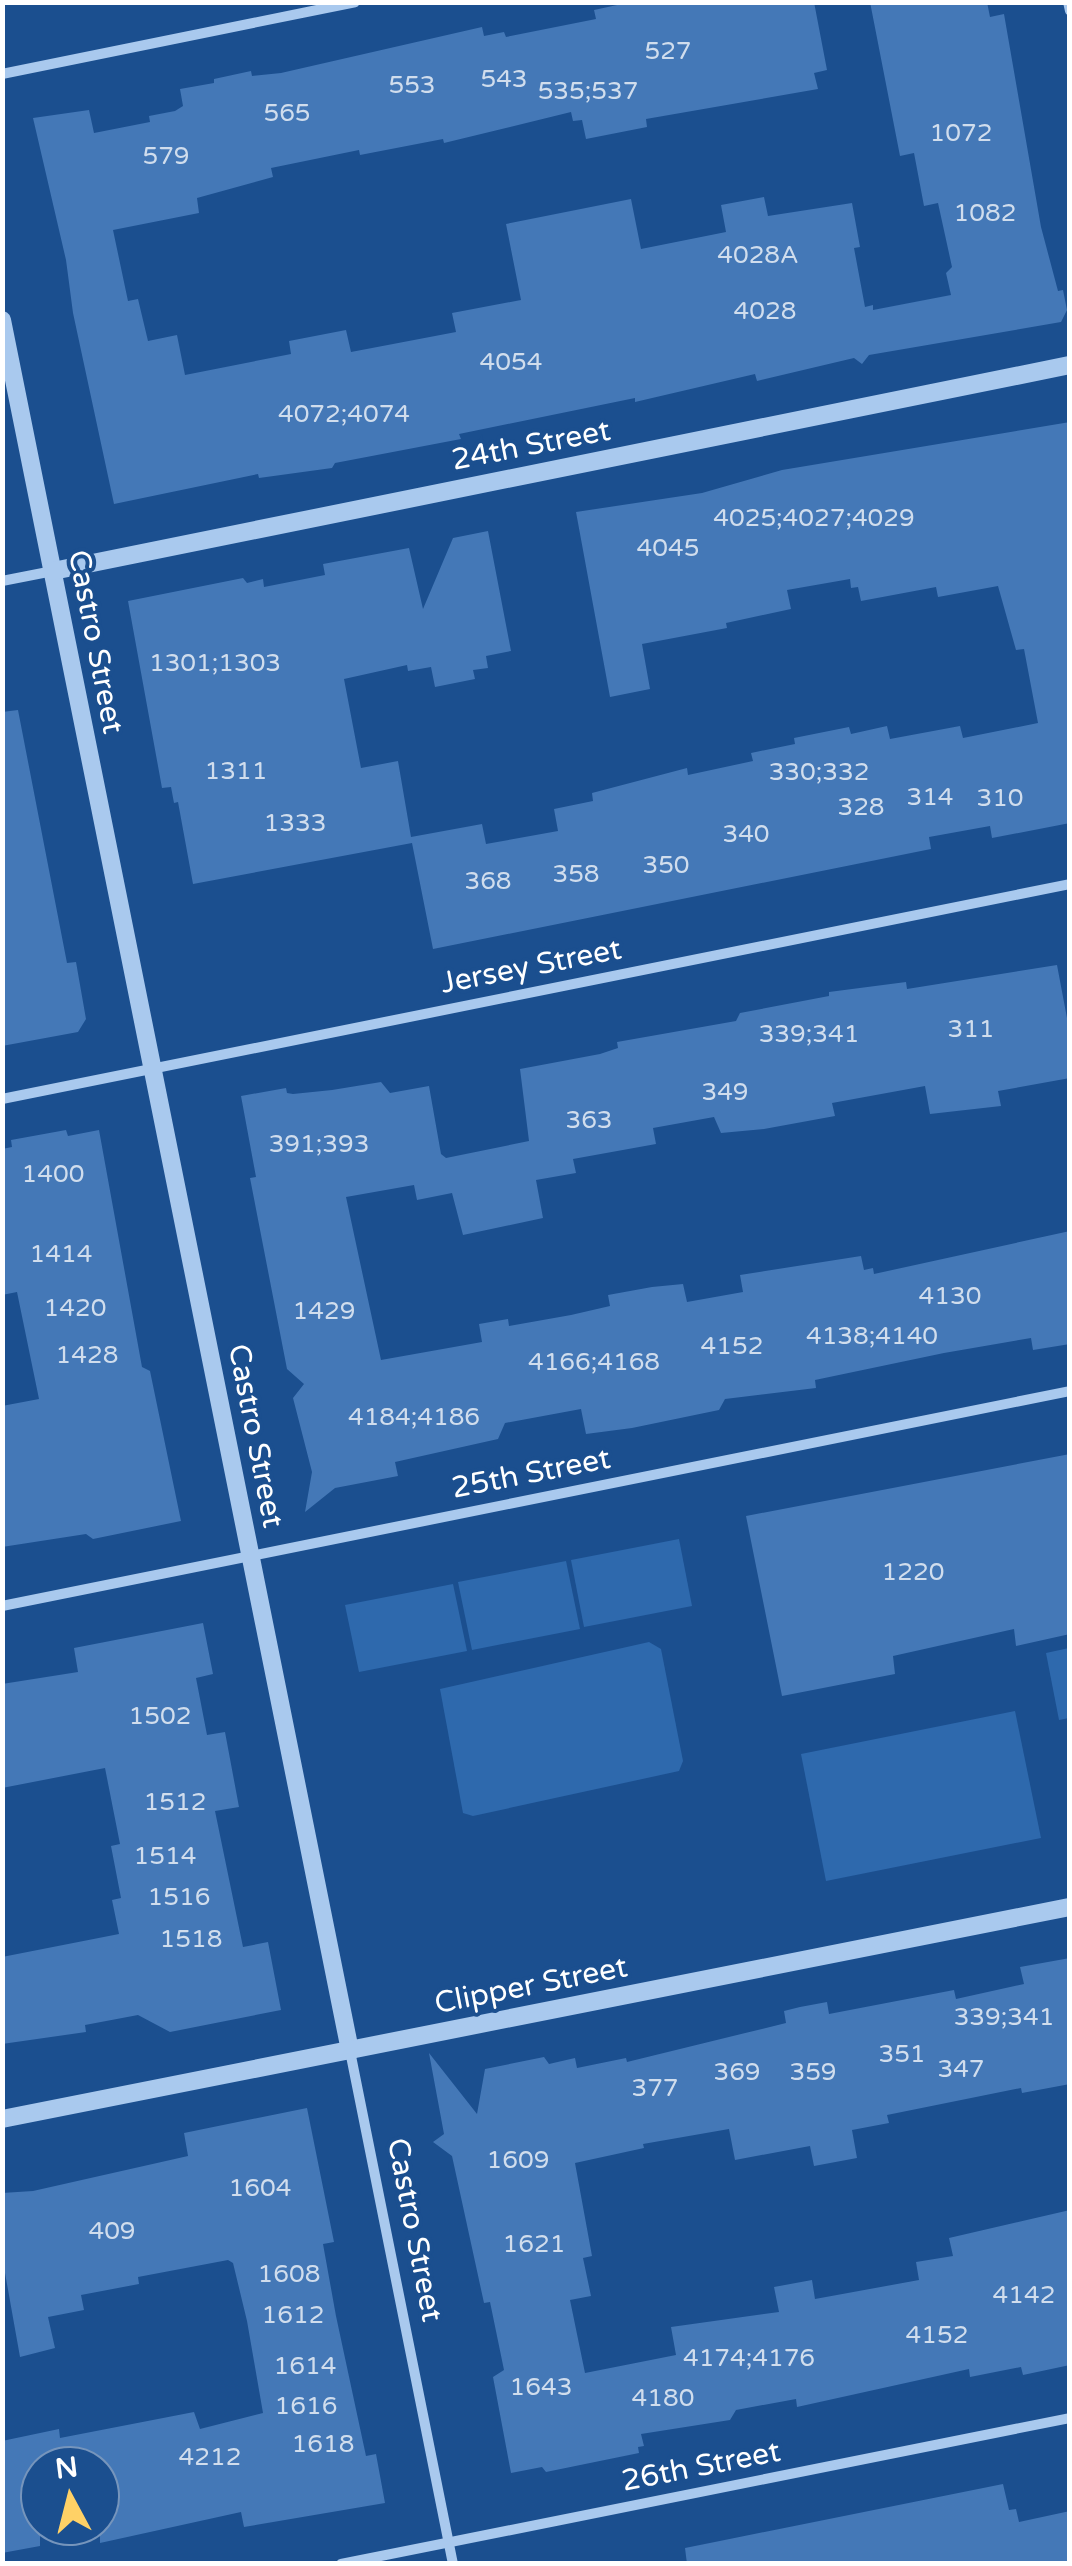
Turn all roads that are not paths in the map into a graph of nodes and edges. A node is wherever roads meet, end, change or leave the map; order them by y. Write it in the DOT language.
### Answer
graph roads {
  1 [pos="355,2"];
  2 [pos="1068,2"];
  3 [pos="1070,11"];
  4 [pos="2,74"];
  5 [pos="2,320"];
  6 [pos="1070,365"];
  7 [pos="53,571"];
  8 [pos="2,581"];
  9 [pos="1070,884"];
  10 [pos="153,1070"];
  11 [pos="2,1100"];
  12 [pos="1070,1391"];
  13 [pos="251,1556"];
  14 [pos="2,1606"];
  15 [pos="1070,1907"];
  16 [pos="350,2051"];
  17 [pos="2,2118"];
  18 [pos="1070,2418"];
  19 [pos="448,2542"];
  20 [pos="342,2564"];
  21 [pos="453,2564"];
  1 -- 4 [label="street"];
  2 -- 3 [label="street"];
  5 -- 7 [label="street, Castro Street"];
  6 -- 7 [label="street, 24th Street"];
  7 -- 8 [label="street, 24th Street"];
  7 -- 10 [label="street, Castro Street"];
  9 -- 10 [label="street, Jersey Street"];
  10 -- 11 [label="street, Jersey Street"];
  10 -- 13 [label="street, Castro Street"];
  12 -- 13 [label="street, 25th Street"];
  13 -- 14 [label="street, 25th Street"];
  13 -- 16 [label="street, Castro Street"];
  15 -- 16 [label="street, Clipper Street"];
  16 -- 17 [label="street, Clipper Street"];
  16 -- 19 [label="street, Castro Street"];
  18 -- 19 [label="street, 26th Street"];
  19 -- 20 [label="street, 26th Street"];
  19 -- 21 [label="street, Castro Street"];
}
